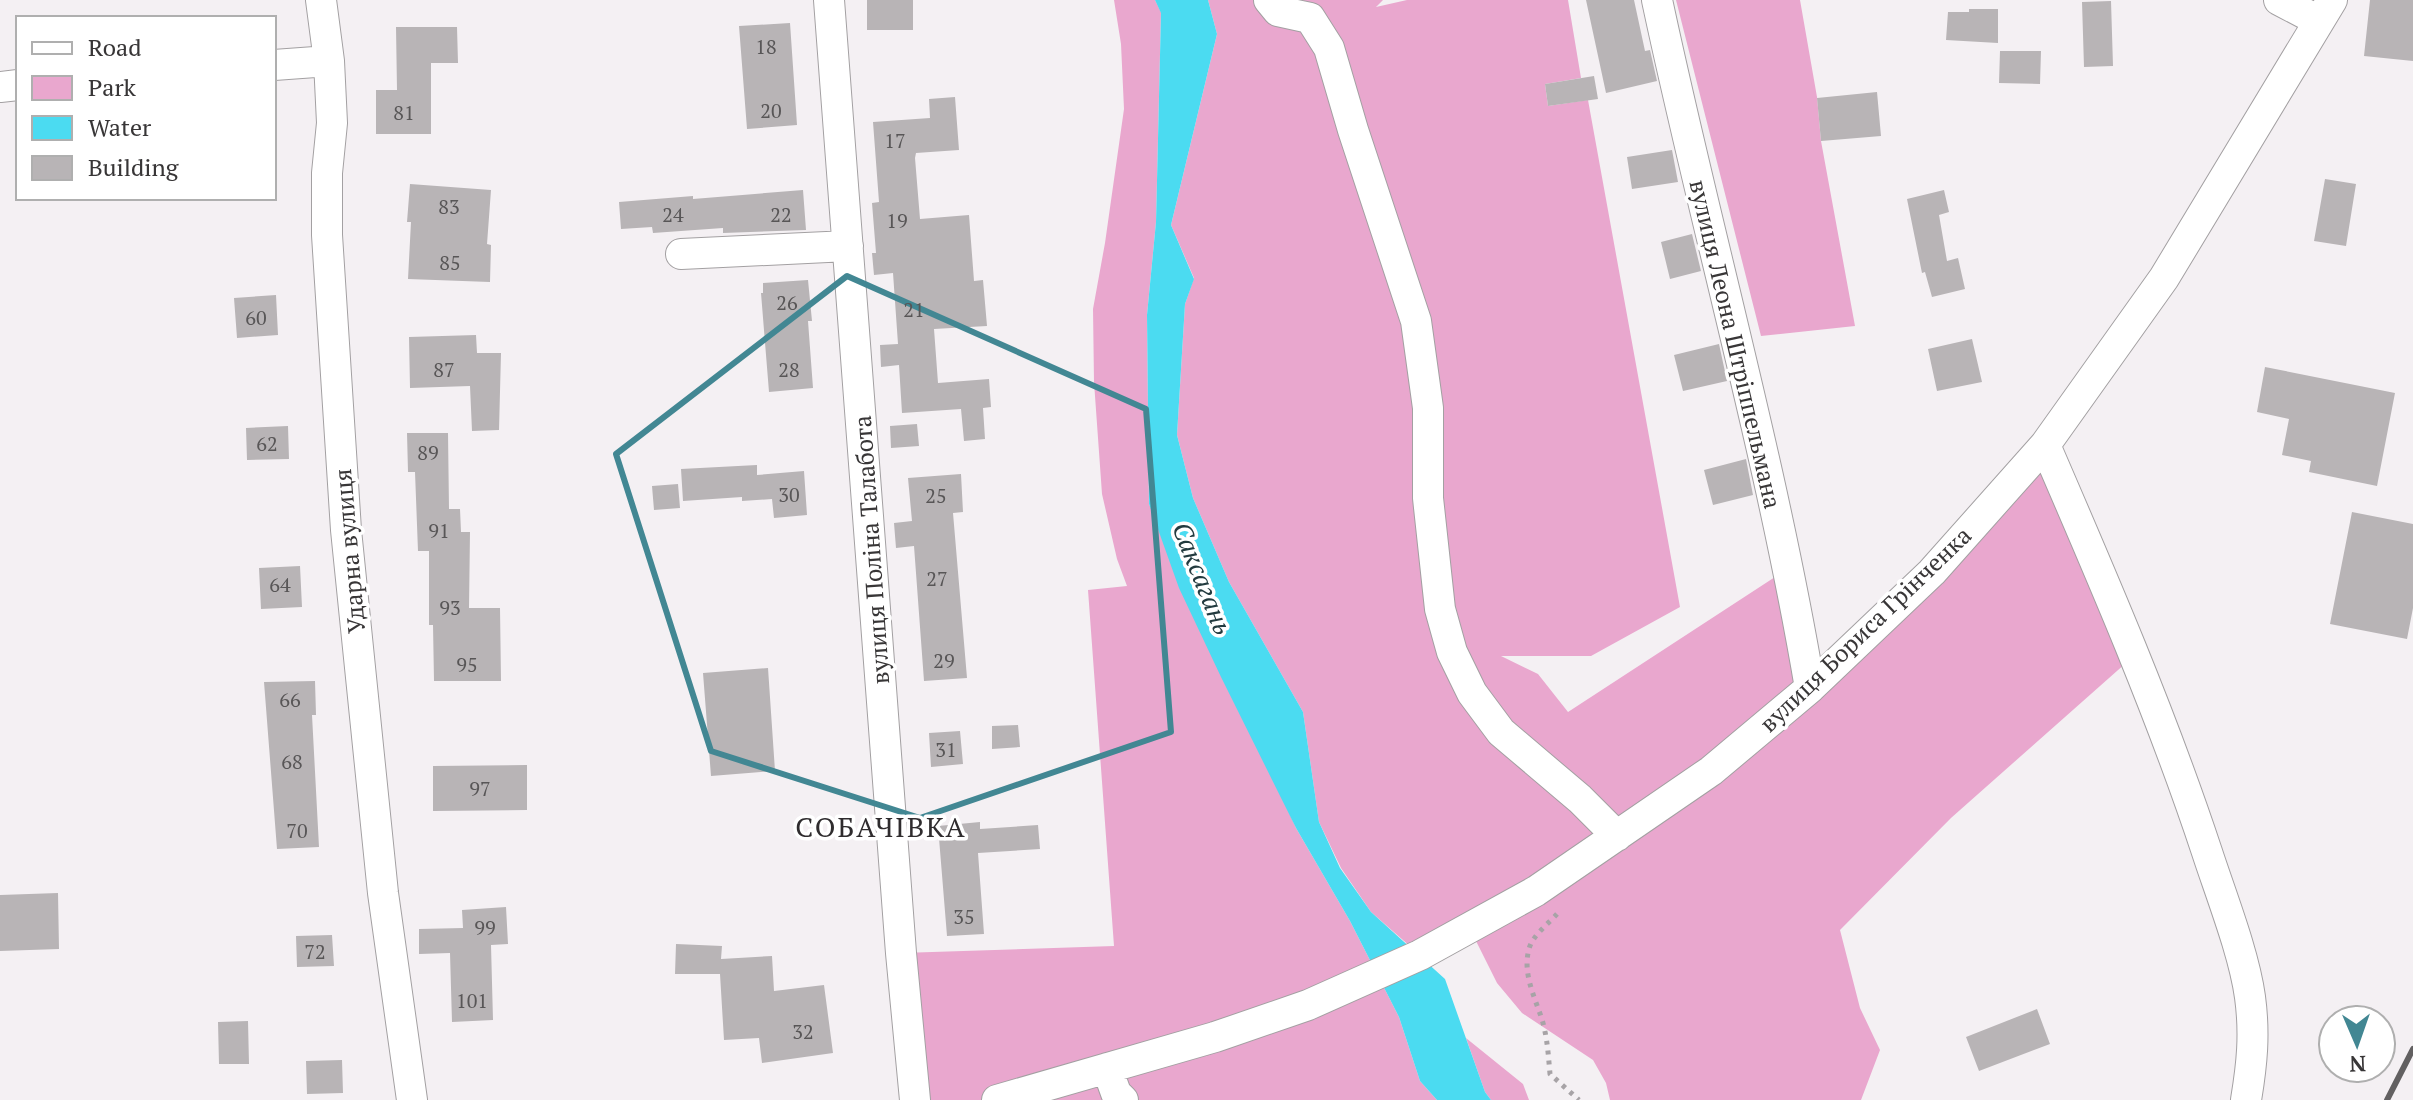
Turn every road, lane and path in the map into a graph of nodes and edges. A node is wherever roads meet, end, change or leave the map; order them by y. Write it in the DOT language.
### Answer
graph roads {
  1 [pos="321,0"];
  2 [pos="829,0"];
  3 [pos="1269,0"];
  4 [pos="1657,0"];
  5 [pos="2279,0"];
  6 [pos="2325,10"];
  7 [pos="329,61"];
  8 [pos="276,65"];
  9 [pos="848,246"];
  10 [pos="681,254"];
  11 [pos="2045,445"];
  12 [pos="1810,688"];
  13 [pos="1617,836"];
  14 [pos="1558,913"];
  15 [pos="1107,1068"];
  16 [pos="412,1100"];
  17 [pos="915,1100"];
  18 [pos="997,1100"];
  19 [pos="1123,1100"];
  20 [pos="1579,1100"];
  21 [pos="2246,1100"];
  1 -- 7 [label="street, Ударна вулиця"];
  2 -- 9 [label="street, вулиця Поліна Талабота"];
  3 -- 13 [label="street"];
  4 -- 12 [label="street, вулиця Леона Штріппельмана"];
  5 -- 6 [label="street"];
  6 -- 11 [label="street, вулиця Бориса Грінченка"];
  7 -- 8 [label="street"];
  7 -- 16 [label="street, Ударна вулиця"];
  9 -- 10 [label="street"];
  9 -- 17 [label="street, вулиця Поліна Талабота"];
  11 -- 12 [label="street, вулиця Бориса Грінченка"];
  11 -- 21 [label="street"];
  12 -- 13 [label="street, вулиця Бориса Грінченка"];
  13 -- 15 [label="street, вулиця Бориса Грінченка"];
  14 -- 20 [label="path"];
  15 -- 18 [label="street, вулиця Бориса Грінченка"];
  15 -- 19 [label="street"];
}
